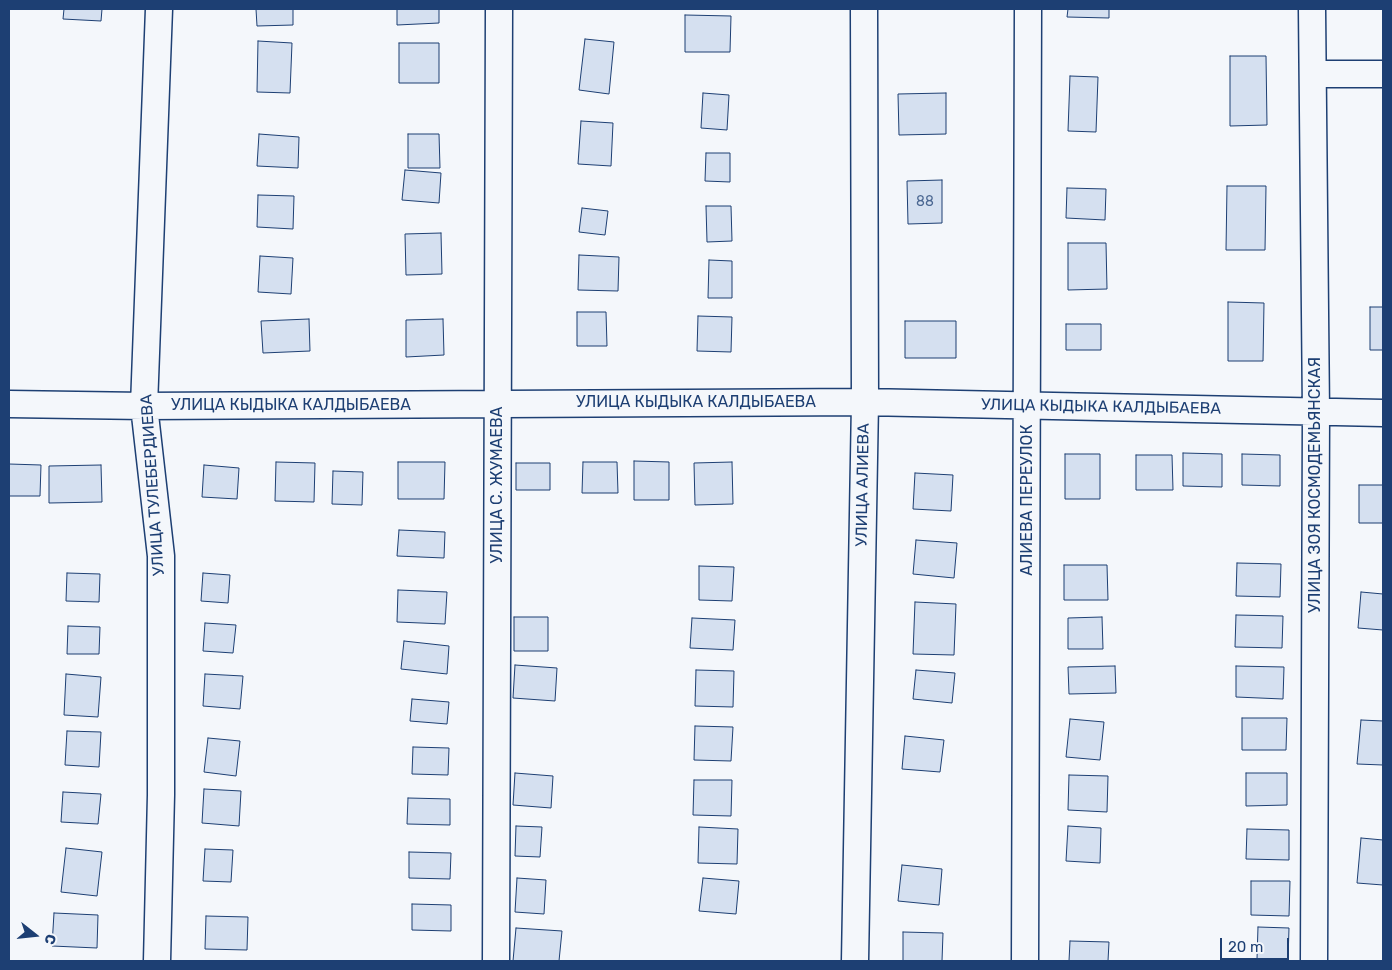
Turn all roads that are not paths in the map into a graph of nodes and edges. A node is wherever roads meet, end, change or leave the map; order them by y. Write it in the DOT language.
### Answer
graph roads {
  1 [pos="158,9"];
  2 [pos="499,9"];
  3 [pos="864,9"];
  4 [pos="1028,9"];
  5 [pos="1312,9"];
  6 [pos="1313,74"];
  7 [pos="1383,74"];
  8 [pos="865,402"];
  9 [pos="498,403"];
  10 [pos="9,404"];
  11 [pos="1028,404"];
  12 [pos="144,406"];
  13 [pos="1316,413"];
  14 [pos="1383,413"];
  15 [pos="157,961"];
  16 [pos="496,961"];
  17 [pos="855,961"];
  18 [pos="1024,961"];
  19 [pos="1314,961"];
  1 -- 12 [label="street, УЛИЦА ТУЛЕБЕРДИЕВА"];
  2 -- 9 [label="street, УЛИЦА С. ЖУМАЕВА"];
  3 -- 8 [label="street, УЛИЦА АЛИЕВА"];
  4 -- 11 [label="street, АЛИЕВА ПЕРЕУЛОК"];
  5 -- 6 [label="street, УЛИЦА ЗОЯ КОСМОДЕМЬЯНСКАЯ"];
  6 -- 7 [label="street"];
  6 -- 13 [label="street, УЛИЦА ЗОЯ КОСМОДЕМЬЯНСКАЯ"];
  8 -- 9 [label="street, УЛИЦА КЫДЫКА КАЛДЫБАЕВА"];
  8 -- 11 [label="street, УЛИЦА КЫДЫКА КАЛДЫБАЕВА"];
  8 -- 17 [label="street, УЛИЦА АЛИЕВА"];
  9 -- 12 [label="street, УЛИЦА КЫДЫКА КАЛДЫБАЕВА"];
  9 -- 16 [label="street, УЛИЦА С. ЖУМАЕВА"];
  10 -- 12 [label="street, УЛИЦА КЫДЫКА КАЛДЫБАЕВА"];
  11 -- 13 [label="street, УЛИЦА КЫДЫКА КАЛДЫБАЕВА"];
  11 -- 18 [label="street, АЛИЕВА ПЕРЕУЛОК"];
  12 -- 15 [label="street, УЛИЦА ТУЛЕБЕРДИЕВА"];
  13 -- 14 [label="street, УЛИЦА КЫДЫКА КАЛДЫБАЕВА"];
  13 -- 19 [label="street, УЛИЦА ЗОЯ КОСМОДЕМЬЯНСКАЯ"];
}
